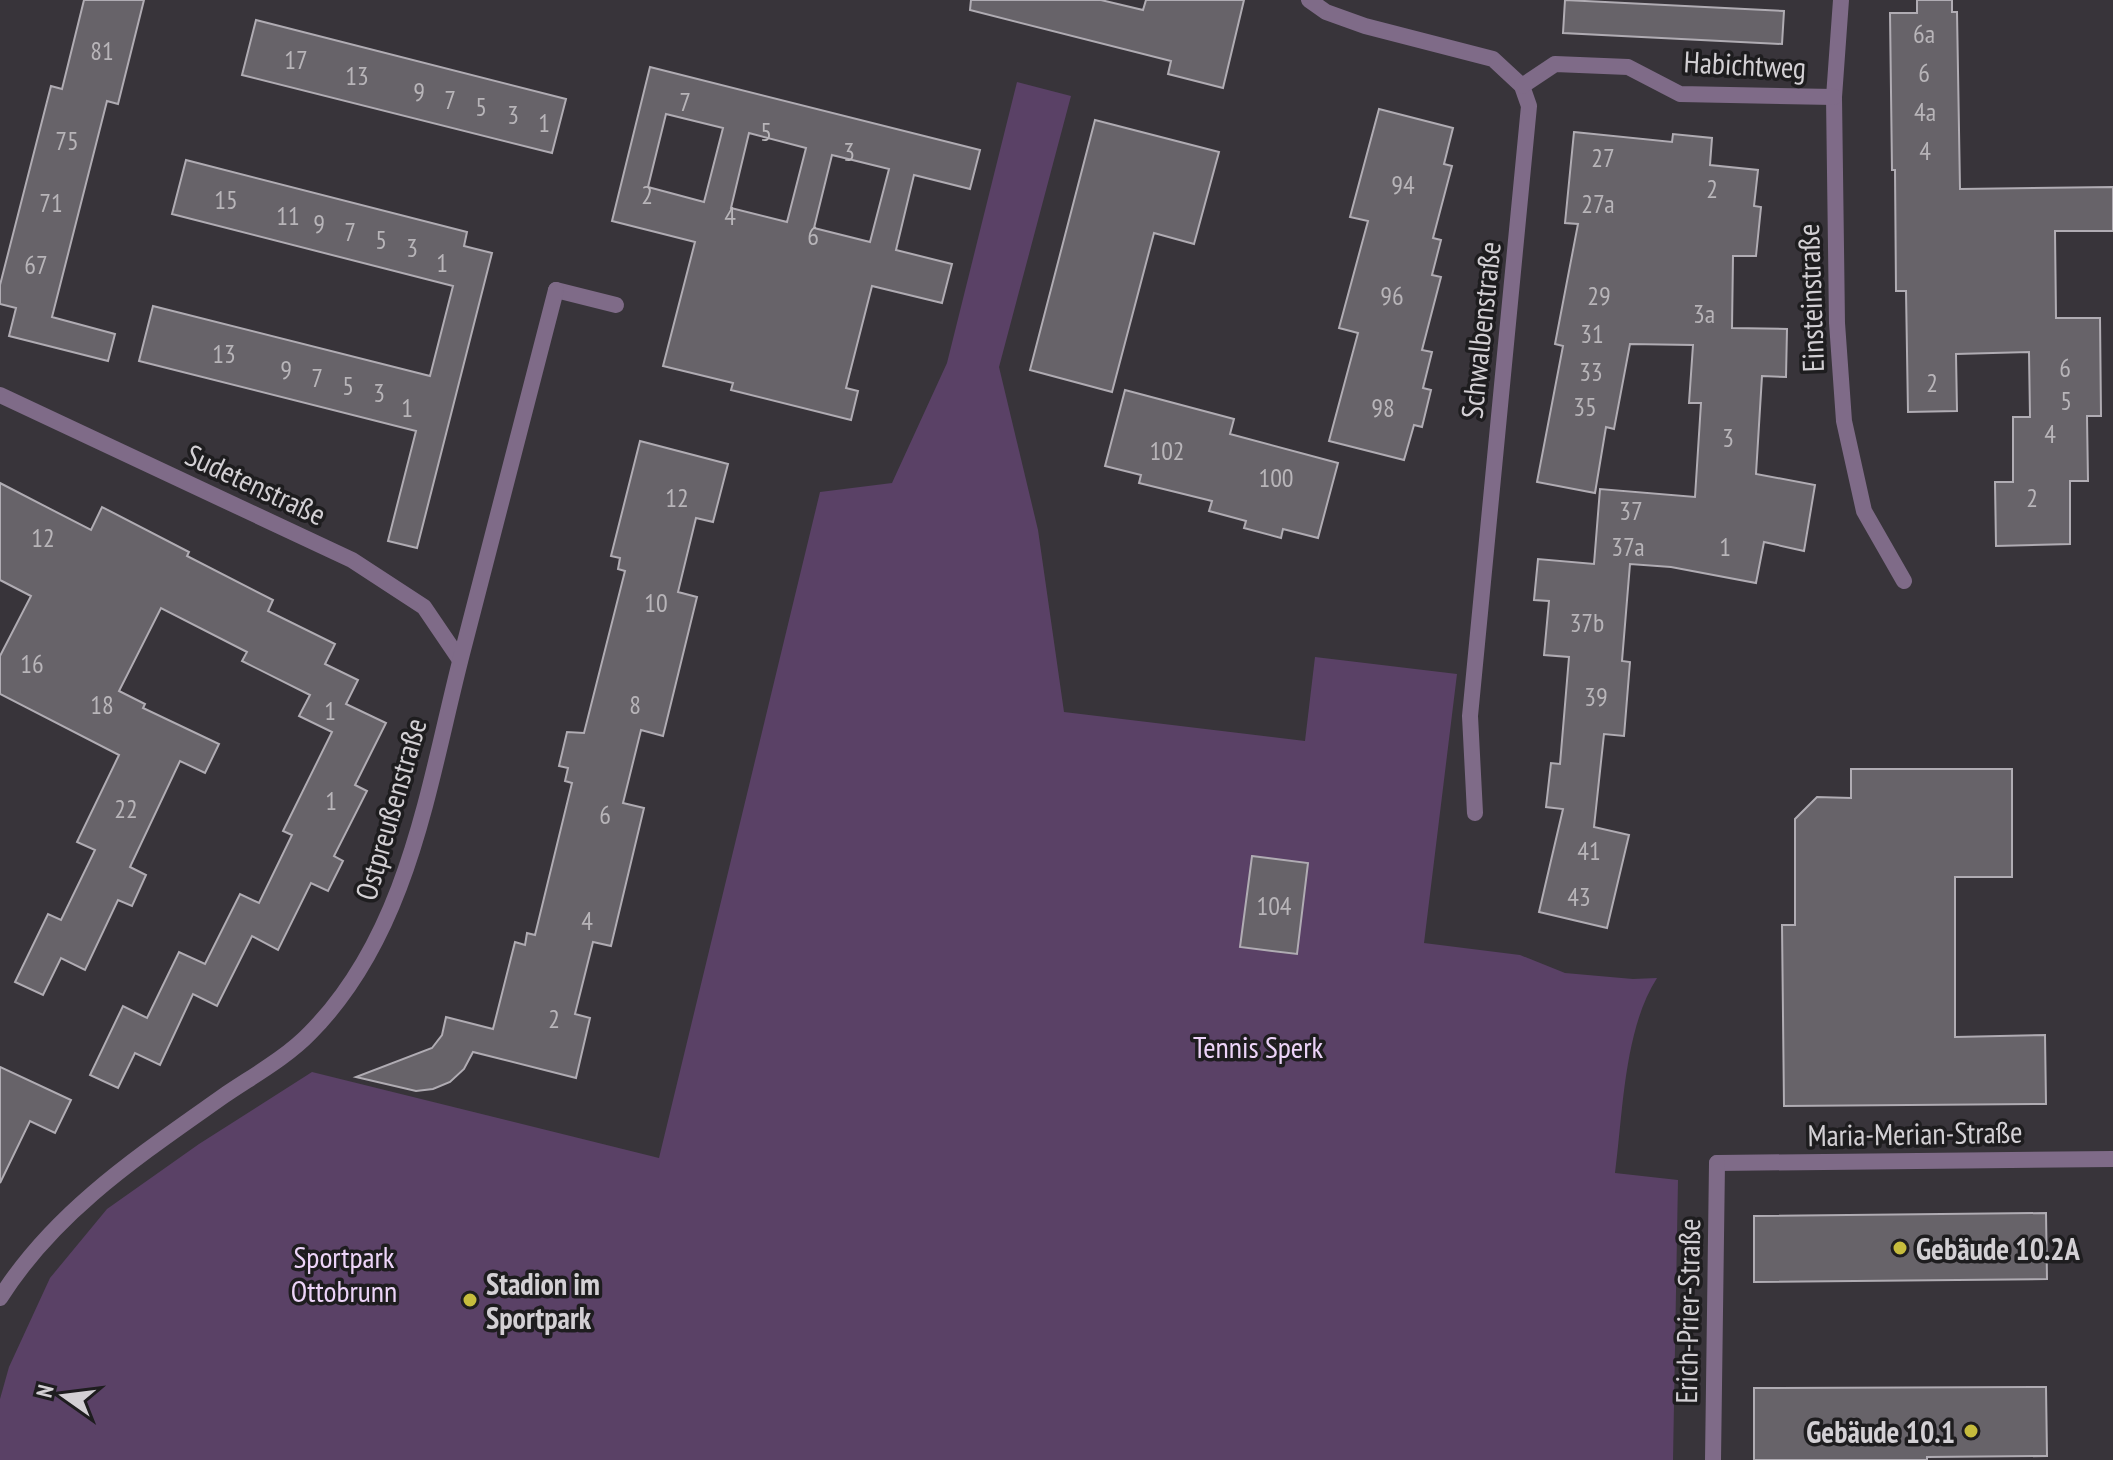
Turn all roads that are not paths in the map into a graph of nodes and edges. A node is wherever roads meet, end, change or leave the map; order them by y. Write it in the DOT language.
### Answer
graph roads {
  1 [pos="1309,0"];
  2 [pos="1841,0"];
  3 [pos="1522,86"];
  4 [pos="1834,97"];
  5 [pos="616,305"];
  6 [pos="0,395"];
  7 [pos="1904,581"];
  8 [pos="460,660"];
  9 [pos="1475,813"];
  10 [pos="2113,1159"];
  11 [pos="1717,1163"];
  12 [pos="0,1298"];
  13 [pos="1713,1460"];
  1 -- 3 [label="street"];
  2 -- 4 [label="street, Einsteinstraße"];
  3 -- 4 [label="street, Habichtweg"];
  3 -- 9 [label="street, Schwalbenstraße"];
  4 -- 7 [label="street, Einsteinstraße"];
  5 -- 8 [label="street, Ostpreußenstraße"];
  6 -- 8 [label="street, Sudetenstraße"];
  8 -- 12 [label="street, Ostpreußenstraße"];
  10 -- 11 [label="street, Maria-Merian-Straße"];
  11 -- 13 [label="street, Erich-Prier-Straße"];
}
